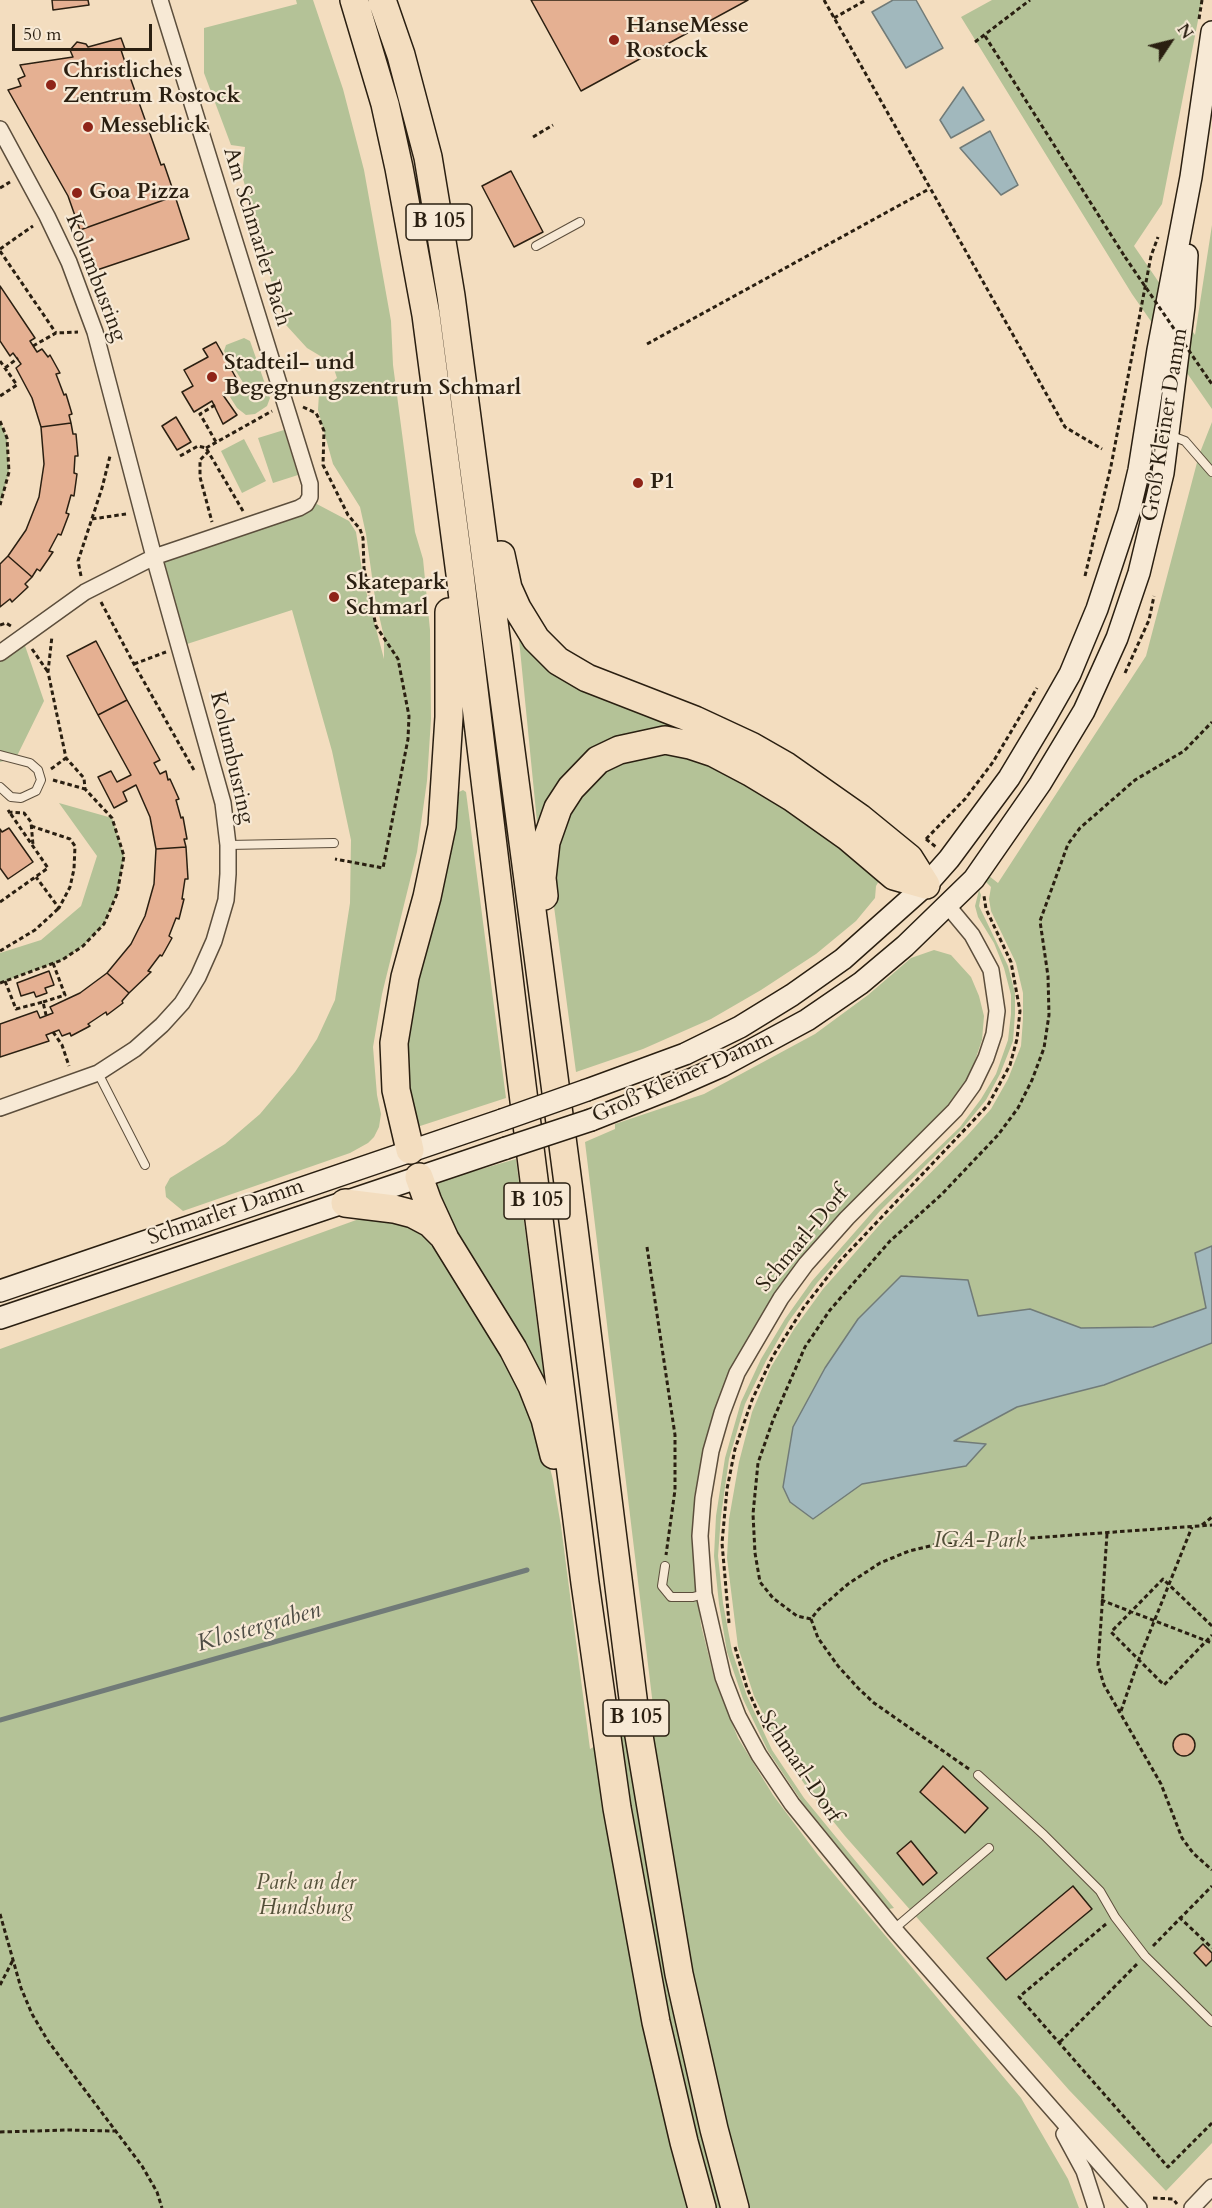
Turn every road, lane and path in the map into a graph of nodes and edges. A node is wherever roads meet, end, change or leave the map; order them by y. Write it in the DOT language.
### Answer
graph roads {
  1 [pos="160,0"];
  2 [pos="354,0"];
  3 [pos="382,0"];
  4 [pos="824,0"];
  5 [pos="866,0"];
  6 [pos="1202,0"];
  7 [pos="1029,1"];
  8 [pos="834,18"];
  9 [pos="1205,27"];
  10 [pos="985,36"];
  11 [pos="975,42"];
  12 [pos="553,125"];
  13 [pos="0,129"];
  14 [pos="533,137"];
  15 [pos="1191,177"];
  16 [pos="12,181"];
  17 [pos="0,188"];
  18 [pos="930,189"];
  19 [pos="47,216"];
  20 [pos="580,222"];
  21 [pos="1158,236"];
  22 [pos="536,246"];
  23 [pos="0,250"];
  24 [pos="95,332"];
  25 [pos="57,333"];
  26 [pos="647,344"];
  27 [pos="33,346"];
  28 [pos="18,358"];
  29 [pos="0,361"];
  30 [pos="5,368"];
  31 [pos="1212,384"];
  32 [pos="0,396"];
  33 [pos="284,404"];
  34 [pos="215,405"];
  35 [pos="0,421"];
  36 [pos="1167,435"];
  37 [pos="216,442"];
  38 [pos="472,448"];
  39 [pos="207,449"];
  40 [pos="1102,449"];
  41 [pos="110,454"];
  42 [pos="180,456"];
  43 [pos="1212,472"];
  44 [pos="0,506"];
  45 [pos="143,511"];
  46 [pos="92,519"];
  47 [pos="251,524"];
  48 [pos="217,535"];
  49 [pos="1135,537"];
  50 [pos="154,557"];
  51 [pos="460,574"];
  52 [pos="1084,583"];
  53 [pos="89,590"];
  54 [pos="55,613"];
  55 [pos="22,637"];
  56 [pos="179,647"];
  57 [pos="0,653"];
  58 [pos="134,664"];
  59 [pos="48,672"];
  60 [pos="1043,680"];
  61 [pos="1212,722"];
  62 [pos="0,755"];
  63 [pos="66,758"];
  64 [pos="41,777"];
  65 [pos="198,777"];
  66 [pos="1,788"];
  67 [pos="85,789"];
  68 [pos="8,812"];
  69 [pos="31,826"];
  70 [pos="926,839"];
  71 [pos="334,843"];
  72 [pos="228,845"];
  73 [pos="34,847"];
  74 [pos="335,859"];
  75 [pos="36,877"];
  76 [pos="926,885"];
  77 [pos="986,888"];
  78 [pos="0,902"];
  79 [pos="947,905"];
  80 [pos="59,908"];
  81 [pos="0,951"];
  82 [pos="53,963"];
  83 [pos="5,981"];
  84 [pos="0,983"];
  85 [pos="541,988"];
  86 [pos="43,1002"];
  87 [pos="46,1015"];
  88 [pos="53,1032"];
  89 [pos="98,1073"];
  90 [pos="74,1082"];
  91 [pos="0,1108"];
  92 [pos="453,1136"];
  93 [pos="410,1150"];
  94 [pos="145,1165"];
  95 [pos="419,1177"];
  96 [pos="345,1203"];
  97 [pos="445,1239"];
  98 [pos="647,1247"];
  99 [pos="0,1291"];
  100 [pos="0,1318"];
  101 [pos="1212,1517"];
  102 [pos="1212,1525"];
  103 [pos="1202,1526"];
  104 [pos="1192,1527"];
  105 [pos="1107,1534"];
  106 [pos="665,1566"];
  107 [pos="585,1583"];
  108 [pos="1169,1584"];
  109 [pos="704,1594"];
  110 [pos="1101,1600"];
  111 [pos="1132,1611"];
  112 [pos="811,1619"];
  113 [pos="1155,1620"];
  114 [pos="1212,1626"];
  115 [pos="730,1628"];
  116 [pos="1212,1635"];
  117 [pos="733,1638"];
  118 [pos="1207,1640"];
  119 [pos="1212,1643"];
  120 [pos="1139,1659"];
  121 [pos="1121,1711"];
  122 [pos="767,1731"];
  123 [pos="978,1775"];
  124 [pos="989,1848"];
  125 [pos="1212,1870"];
  126 [pos="1212,1886"];
  127 [pos="0,1914"];
  128 [pos="1115,1917"];
  129 [pos="1179,1917"];
  130 [pos="894,1929"];
  131 [pos="1212,1948"];
  132 [pos="1145,1956"];
  133 [pos="13,1960"];
  134 [pos="0,1985"];
  135 [pos="1212,2022"];
  136 [pos="1060,2042"];
  137 [pos="1051,2109"];
  138 [pos="1212,2123"];
  139 [pos="0,2132"];
  140 [pos="116,2132"];
  141 [pos="1212,2187"];
  142 [pos="1143,2202"];
  143 [pos="162,2208"];
  144 [pos="702,2208"];
  145 [pos="735,2208"];
  146 [pos="1096,2208"];
  147 [pos="1180,2208"];
  148 [pos="1192,2208"];
  1 -- 33 [label="street, Am Schmarler Bach"];
  2 -- 51 [label="highway, B 105"];
  3 -- 38 [label="highway, B 105"];
  4 -- 8 [label="path"];
  5 -- 8 [label="path"];
  6 -- 9 [label="path"];
  7 -- 10 [label="path"];
  8 -- 18 [label="path"];
  9 -- 15 [label="street, Groß Kleiner Damm"];
  10 -- 11 [label="path"];
  10 -- 31 [label="path, bridge"];
  12 -- 14 [label="path"];
  13 -- 19 [label="street, Kolumbusring"];
  15 -- 36 [label="street, Groß Kleiner Damm"];
  15 -- 49 [label="street, Groß Kleiner Damm"];
  16 -- 17 [label="path"];
  18 -- 26 [label="path"];
  18 -- 40 [label="path"];
  19 -- 23 [label="path"];
  19 -- 24 [label="street, Kolumbusring"];
  20 -- 22 [label="lane"];
  21 -- 52 [label="path"];
  23 -- 25 [label="path"];
  24 -- 25 [label="path"];
  24 -- 45 [label="street, Kolumbusring"];
  25 -- 27 [label="path"];
  28 -- 30 [label="path"];
  29 -- 30 [label="path"];
  30 -- 32 [label="path"];
  33 -- 37 [label="path"];
  33 -- 47 [label="street, Am Schmarler Bach"];
  33 -- 74 [label="path"];
  34 -- 37 [label="path"];
  35 -- 44 [label="path"];
  36 -- 43 [label="lane"];
  36 -- 49 [label="street, Groß Kleiner Damm"];
  37 -- 39 [label="path"];
  38 -- 76 [label="highway"];
  38 -- 85 [label="highway, B 105"];
  39 -- 42 [label="path"];
  39 -- 47 [label="path"];
  39 -- 48 [label="path"];
  41 -- 46 [label="path"];
  45 -- 46 [label="path"];
  45 -- 50 [label="street, Kolumbusring"];
  46 -- 53 [label="path"];
  47 -- 48 [label="street, Am Schmarler Bach"];
  48 -- 50 [label="street, Am Schmarler Bach"];
  49 -- 76 [label="street, Groß Kleiner Damm"];
  49 -- 79 [label="street, Groß Kleiner Damm"];
  50 -- 53 [label="street"];
  50 -- 56 [label="street, Kolumbusring"];
  51 -- 93 [label="highway"];
  51 -- 107 [label="highway, B 105"];
  53 -- 54 [label="street"];
  53 -- 58 [label="path"];
  54 -- 55 [label="street"];
  54 -- 59 [label="path"];
  55 -- 57 [label="street"];
  55 -- 59 [label="path"];
  56 -- 58 [label="path"];
  56 -- 72 [label="street, Kolumbusring"];
  58 -- 65 [label="path"];
  59 -- 63 [label="path"];
  60 -- 70 [label="path"];
  61 -- 112 [label="path"];
  62 -- 64 [label="lane"];
  63 -- 64 [label="path"];
  63 -- 67 [label="path"];
  64 -- 66 [label="lane"];
  64 -- 67 [label="path"];
  66 -- 68 [label="path"];
  67 -- 82 [label="path"];
  68 -- 69 [label="path"];
  68 -- 73 [label="path"];
  69 -- 73 [label="path"];
  69 -- 80 [label="path"];
  71 -- 72 [label="lane"];
  72 -- 89 [label="street, Kolumbusring"];
  73 -- 75 [label="path"];
  75 -- 78 [label="path"];
  75 -- 80 [label="path"];
  76 -- 79 [label="street"];
  76 -- 85 [label="highway"];
  76 -- 92 [label="street, Groß Kleiner Damm, bridge"];
  77 -- 115 [label="path"];
  79 -- 95 [label="street, Groß Kleiner Damm, bridge"];
  79 -- 109 [label="street, Schmarl-Dorf"];
  80 -- 81 [label="path"];
  82 -- 83 [label="path"];
  82 -- 86 [label="path"];
  83 -- 84 [label="path"];
  83 -- 86 [label="path"];
  85 -- 145 [label="highway, B 105"];
  86 -- 87 [label="path"];
  88 -- 90 [label="path"];
  89 -- 90 [label="street, Kolumbusring"];
  89 -- 94 [label="lane"];
  90 -- 91 [label="street, Kolumbusring"];
  92 -- 93 [label="street, Schmarler Damm"];
  92 -- 95 [label="street"];
  93 -- 95 [label="street"];
  93 -- 99 [label="street, Schmarler Damm"];
  95 -- 96 [label="street, Schmarler Damm"];
  95 -- 97 [label="highway"];
  96 -- 97 [label="highway"];
  96 -- 100 [label="street, Schmarler Damm"];
  97 -- 107 [label="highway"];
  98 -- 106 [label="path"];
  101 -- 103 [label="path"];
  102 -- 103 [label="path"];
  103 -- 104 [label="path"];
  104 -- 105 [label="path"];
  104 -- 108 [label="path"];
  105 -- 110 [label="path"];
  105 -- 112 [label="path"];
  106 -- 109 [label="lane"];
  107 -- 144 [label="highway, B 105"];
  108 -- 111 [label="path"];
  108 -- 113 [label="path"];
  108 -- 114 [label="path"];
  109 -- 130 [label="street, Schmarl-Dorf"];
  110 -- 111 [label="path"];
  110 -- 121 [label="path"];
  111 -- 113 [label="path"];
  111 -- 120 [label="path"];
  112 -- 123 [label="path"];
  113 -- 118 [label="path"];
  113 -- 120 [label="path"];
  116 -- 118 [label="path"];
  117 -- 122 [label="path"];
  118 -- 119 [label="path"];
  118 -- 120 [label="path"];
  120 -- 121 [label="path"];
  121 -- 125 [label="path"];
  123 -- 128 [label="lane"];
  124 -- 130 [label="lane"];
  126 -- 129 [label="path"];
  127 -- 133 [label="path"];
  128 -- 132 [label="lane"];
  128 -- 136 [label="path"];
  129 -- 131 [label="path"];
  129 -- 132 [label="path"];
  130 -- 137 [label="street, Schmarl-Dorf"];
  132 -- 135 [label="lane"];
  132 -- 136 [label="path"];
  133 -- 134 [label="path"];
  133 -- 140 [label="path"];
  136 -- 138 [label="path"];
  137 -- 142 [label="street, Schmarl-Dorf"];
  137 -- 146 [label="street, Schmarl-Dorf"];
  139 -- 140 [label="path"];
  140 -- 143 [label="path"];
  141 -- 148 [label="street"];
  142 -- 147 [label="path"];
}
